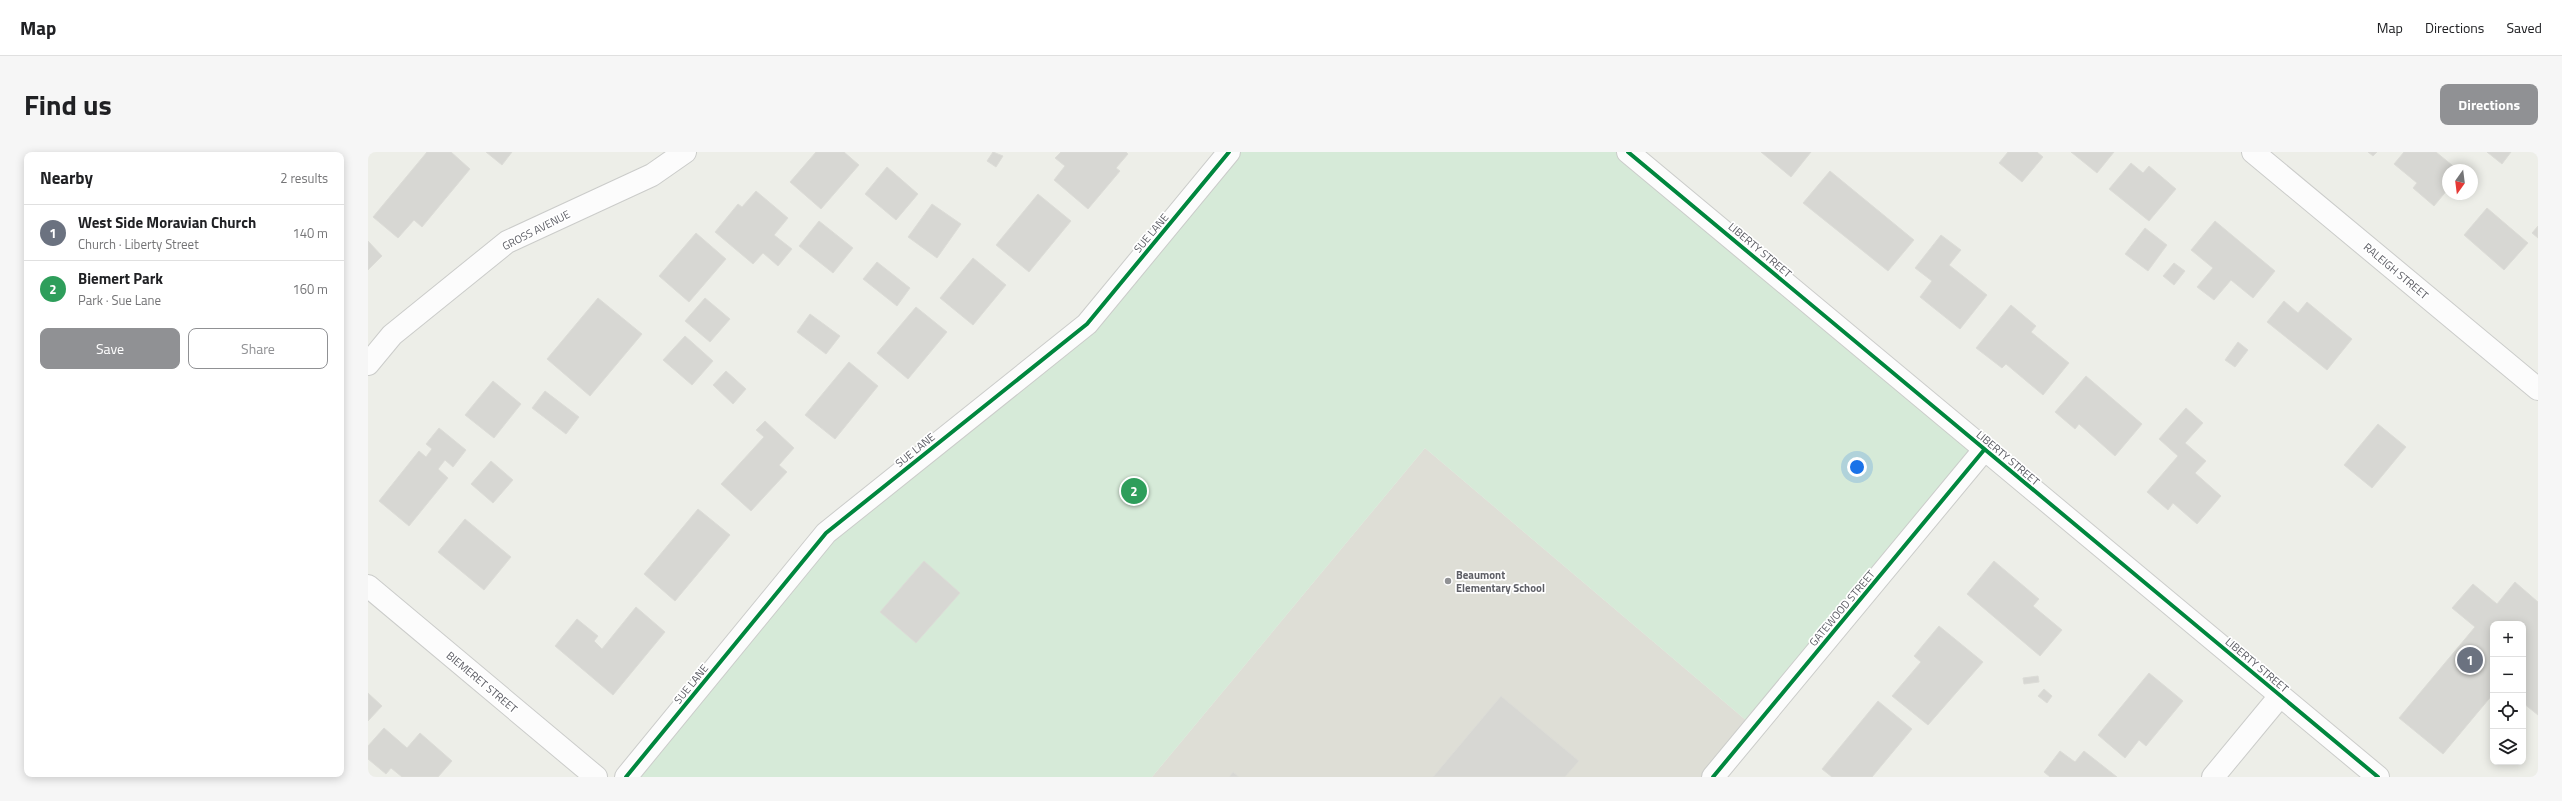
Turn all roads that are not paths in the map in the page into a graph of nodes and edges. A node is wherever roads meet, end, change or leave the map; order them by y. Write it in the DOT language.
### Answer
graph roads {
  1 [pos="685,152"];
  2 [pos="1229,152"];
  3 [pos="1628,152"];
  4 [pos="2253,152"];
  5 [pos="368,364"];
  6 [pos="2538,390"];
  7 [pos="1984,450"];
  8 [pos="368,586"];
  9 [pos="2280,696"];
  10 [pos="596,777"];
  11 [pos="626,777"];
  12 [pos="1713,777"];
  13 [pos="2213,777"];
  14 [pos="2378,777"];
  1 -- 5 [label="street, GROSS AVENUE"];
  2 -- 11 [label="street, SUE LANE"];
  3 -- 7 [label="street, LIBERTY STREET"];
  4 -- 6 [label="street, RALEIGH STREET"];
  7 -- 9 [label="street, LIBERTY STREET"];
  7 -- 12 [label="street, GATEWOOD STREET"];
  8 -- 10 [label="street, BIEMERET STREET"];
  9 -- 13 [label="street"];
  9 -- 14 [label="street, LIBERTY STREET"];
}
